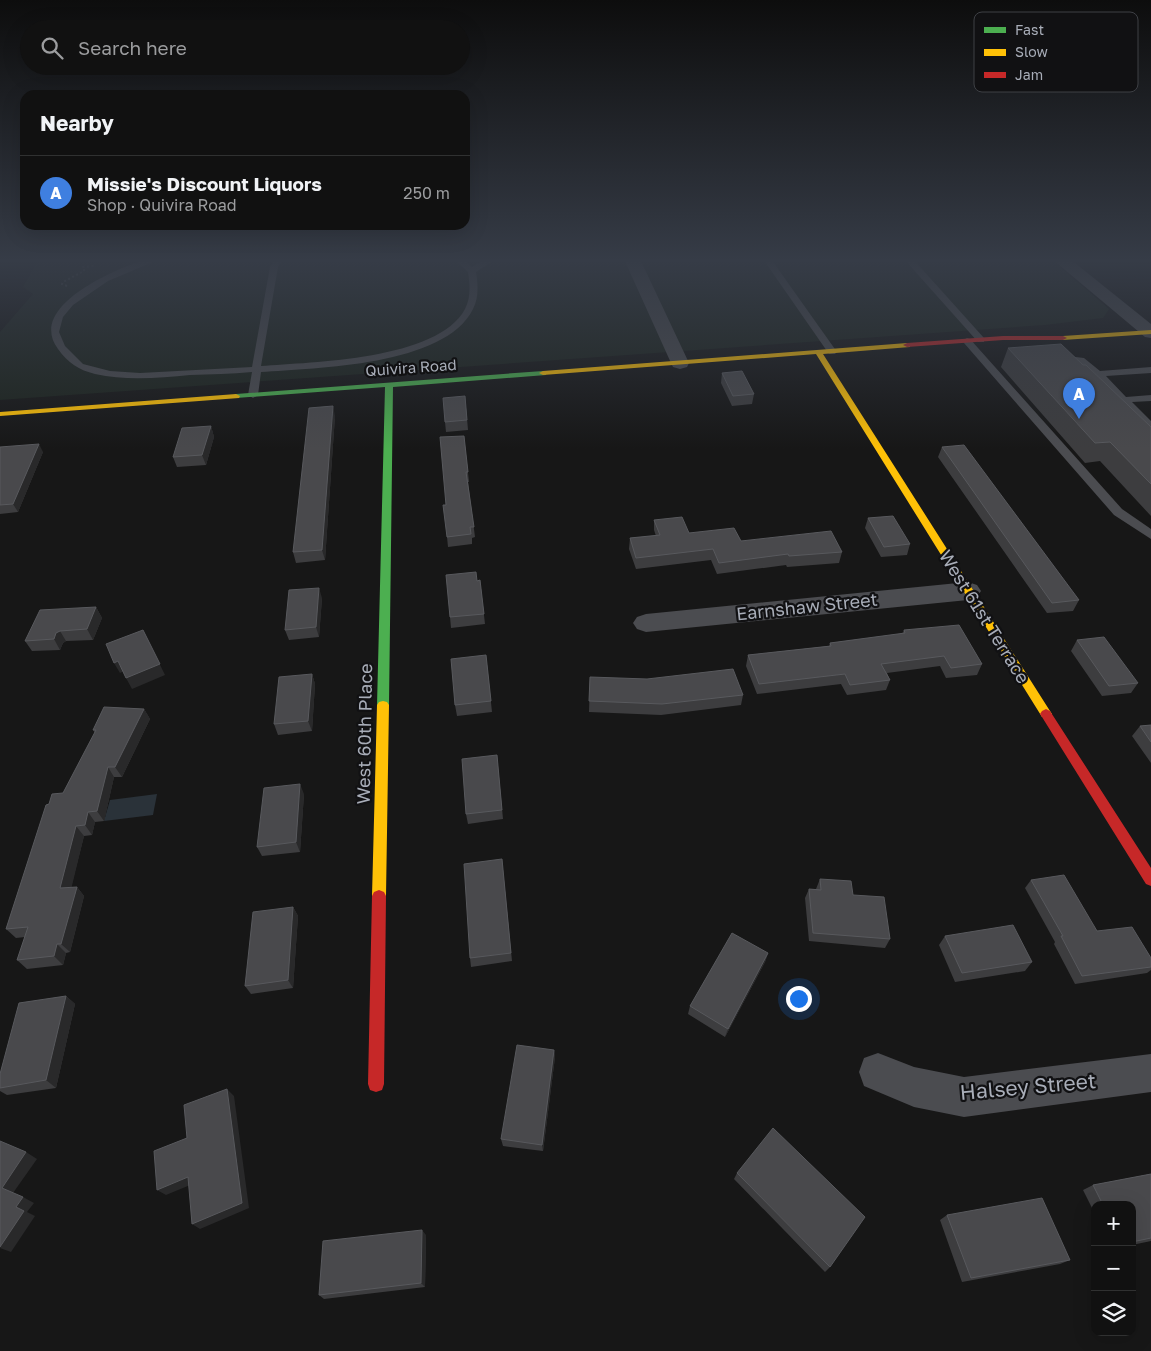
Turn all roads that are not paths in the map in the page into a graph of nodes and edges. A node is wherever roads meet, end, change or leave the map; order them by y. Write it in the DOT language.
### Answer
graph roads {
  1 [pos="57,322"];
  2 [pos="264,322"];
  3 [pos="458,322"];
  4 [pos="661,322"];
  5 [pos="811,322"];
  6 [pos="965,322"];
  7 [pos="1120,322"];
  8 [pos="1068,326"];
  9 [pos="1146,327"];
  10 [pos="1003,338"];
  11 [pos="981,340"];
  12 [pos="967,341"];
  13 [pos="832,352"];
  14 [pos="819,353"];
  15 [pos="1049,356"];
  16 [pos="680,363"];
  17 [pos="256,370"];
  18 [pos="1151,370"];
  19 [pos="1098,374"];
  20 [pos="389,385"];
  21 [pos="253,395"];
  22 [pos="1151,398"];
  23 [pos="1124,400"];
  24 [pos="0,414"];
  25 [pos="1151,427"];
  26 [pos="1151,535"];
  27 [pos="968,591"];
  28 [pos="646,623"];
  29 [pos="1151,880"];
  30 [pos="878,1072"];
  31 [pos="1151,1074"];
  32 [pos="376,1084"];
  1 -- 17 [label="lane"];
  2 -- 17 [label="lane"];
  3 -- 17 [label="lane"];
  4 -- 16 [label="street"];
  5 -- 13 [label="lane"];
  6 -- 11 [label="lane"];
  7 -- 9 [label="main road"];
  8 -- 10 [label="main road, Quivira Road"];
  9 -- 10 [label="main road, Quivira Road"];
  10 -- 11 [label="main road, Quivira Road"];
  11 -- 12 [label="main road, Quivira Road"];
  12 -- 13 [label="main road, Quivira Road"];
  12 -- 26 [label="lane"];
  13 -- 14 [label="main road, Quivira Road"];
  14 -- 16 [label="main road, Quivira Road"];
  14 -- 27 [label="main road, West 61st Terrace"];
  15 -- 19 [label="lane"];
  16 -- 20 [label="main road, Quivira Road"];
  17 -- 21 [label="lane"];
  18 -- 19 [label="lane"];
  19 -- 23 [label="lane"];
  20 -- 21 [label="main road, Quivira Road"];
  20 -- 32 [label="main road, West 60th Place"];
  21 -- 24 [label="main road, Quivira Road"];
  22 -- 23 [label="lane"];
  23 -- 25 [label="lane"];
  27 -- 28 [label="street, Earnshaw Street"];
  27 -- 29 [label="main road, West 61st Terrace"];
  30 -- 31 [label="street, Halsey Street"];
}
